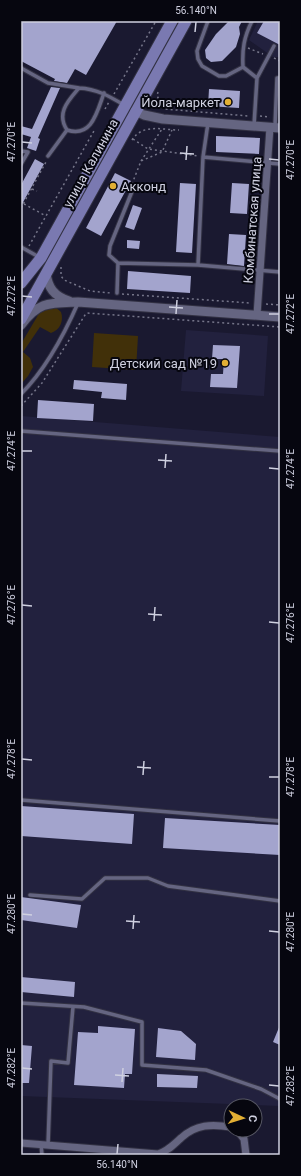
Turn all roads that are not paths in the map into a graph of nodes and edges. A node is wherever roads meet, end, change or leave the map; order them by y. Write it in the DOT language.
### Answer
graph roads {
  1 [pos="172,21"];
  2 [pos="186,21"];
  3 [pos="208,21"];
  4 [pos="252,21"];
  5 [pos="274,46"];
  6 [pos="243,67"];
  7 [pos="21,68"];
  8 [pos="257,78"];
  9 [pos="280,78"];
  10 [pos="79,88"];
  11 [pos="104,93"];
  12 [pos="125,106"];
  13 [pos="135,111"];
  14 [pos="208,123"];
  15 [pos="254,126"];
  16 [pos="275,127"];
  17 [pos="67,130"];
  18 [pos="21,151"];
  19 [pos="48,156"];
  20 [pos="204,157"];
  21 [pos="268,163"];
  22 [pos="21,164"];
  23 [pos="280,164"];
  24 [pos="133,189"];
  25 [pos="21,247"];
  26 [pos="41,258"];
  27 [pos="118,263"];
  28 [pos="198,265"];
  29 [pos="260,270"];
  30 [pos="280,272"];
  31 [pos="46,273"];
  32 [pos="21,283"];
  33 [pos="117,293"];
  34 [pos="78,302"];
  35 [pos="257,315"];
  36 [pos="280,317"];
  37 [pos="21,320"];
  38 [pos="21,325"];
  39 [pos="21,394"];
  40 [pos="21,431"];
  41 [pos="280,451"];
  42 [pos="21,800"];
  43 [pos="280,821"];
  44 [pos="30,895"];
  45 [pos="280,901"];
  46 [pos="21,1003"];
  47 [pos="73,1007"];
  48 [pos="280,1099"];
  49 [pos="223,1126"];
  50 [pos="243,1138"];
  51 [pos="21,1143"];
  52 [pos="45,1145"];
  53 [pos="111,1152"];
  54 [pos="42,1155"];
  55 [pos="246,1155"];
  1 -- 12 [label="main road, улица Калинина"];
  2 -- 13 [label="main road, улица Калинина"];
  3 -- 6 [label="lane"];
  4 -- 6 [label="lane"];
  5 -- 8 [label="lane"];
  6 -- 8 [label="lane"];
  7 -- 10 [label="lane"];
  8 -- 15 [label="lane"];
  9 -- 16 [label="lane"];
  10 -- 11 [label="lane"];
  10 -- 17 [label="lane"];
  11 -- 12 [label="lane"];
  11 -- 17 [label="lane"];
  12 -- 13 [label="main road"];
  12 -- 26 [label="main road, улица Калинина"];
  13 -- 14 [label="street"];
  13 -- 31 [label="main road, улица Калинина"];
  14 -- 15 [label="street"];
  14 -- 20 [label="lane"];
  15 -- 16 [label="street"];
  16 -- 21 [label="street, Комбинатская улица"];
  17 -- 19 [label="lane"];
  18 -- 22 [label="lane"];
  20 -- 21 [label="lane"];
  20 -- 28 [label="lane"];
  21 -- 23 [label="lane"];
  21 -- 29 [label="street, Комбинатская улица"];
  24 -- 27 [label="lane"];
  25 -- 26 [label="lane"];
  26 -- 32 [label="main road, улица Калинина"];
  27 -- 28 [label="lane"];
  27 -- 33 [label="lane"];
  28 -- 29 [label="lane"];
  29 -- 30 [label="lane"];
  29 -- 35 [label="street, Комбинатская улица"];
  31 -- 34 [label="street"];
  31 -- 37 [label="main road, улица Калинина"];
  34 -- 35 [label="street"];
  34 -- 38 [label="street"];
  34 -- 39 [label="lane"];
  35 -- 36 [label="street"];
  40 -- 41 [label="lane"];
  42 -- 43 [label="lane"];
  44 -- 45 [label="lane"];
  46 -- 47 [label="lane"];
  47 -- 48 [label="lane"];
  47 -- 52 [label="lane"];
  49 -- 53 [label="street"];
  50 -- 55 [label="street"];
  51 -- 52 [label="street"];
  52 -- 53 [label="street"];
  52 -- 54 [label="lane"];
}
